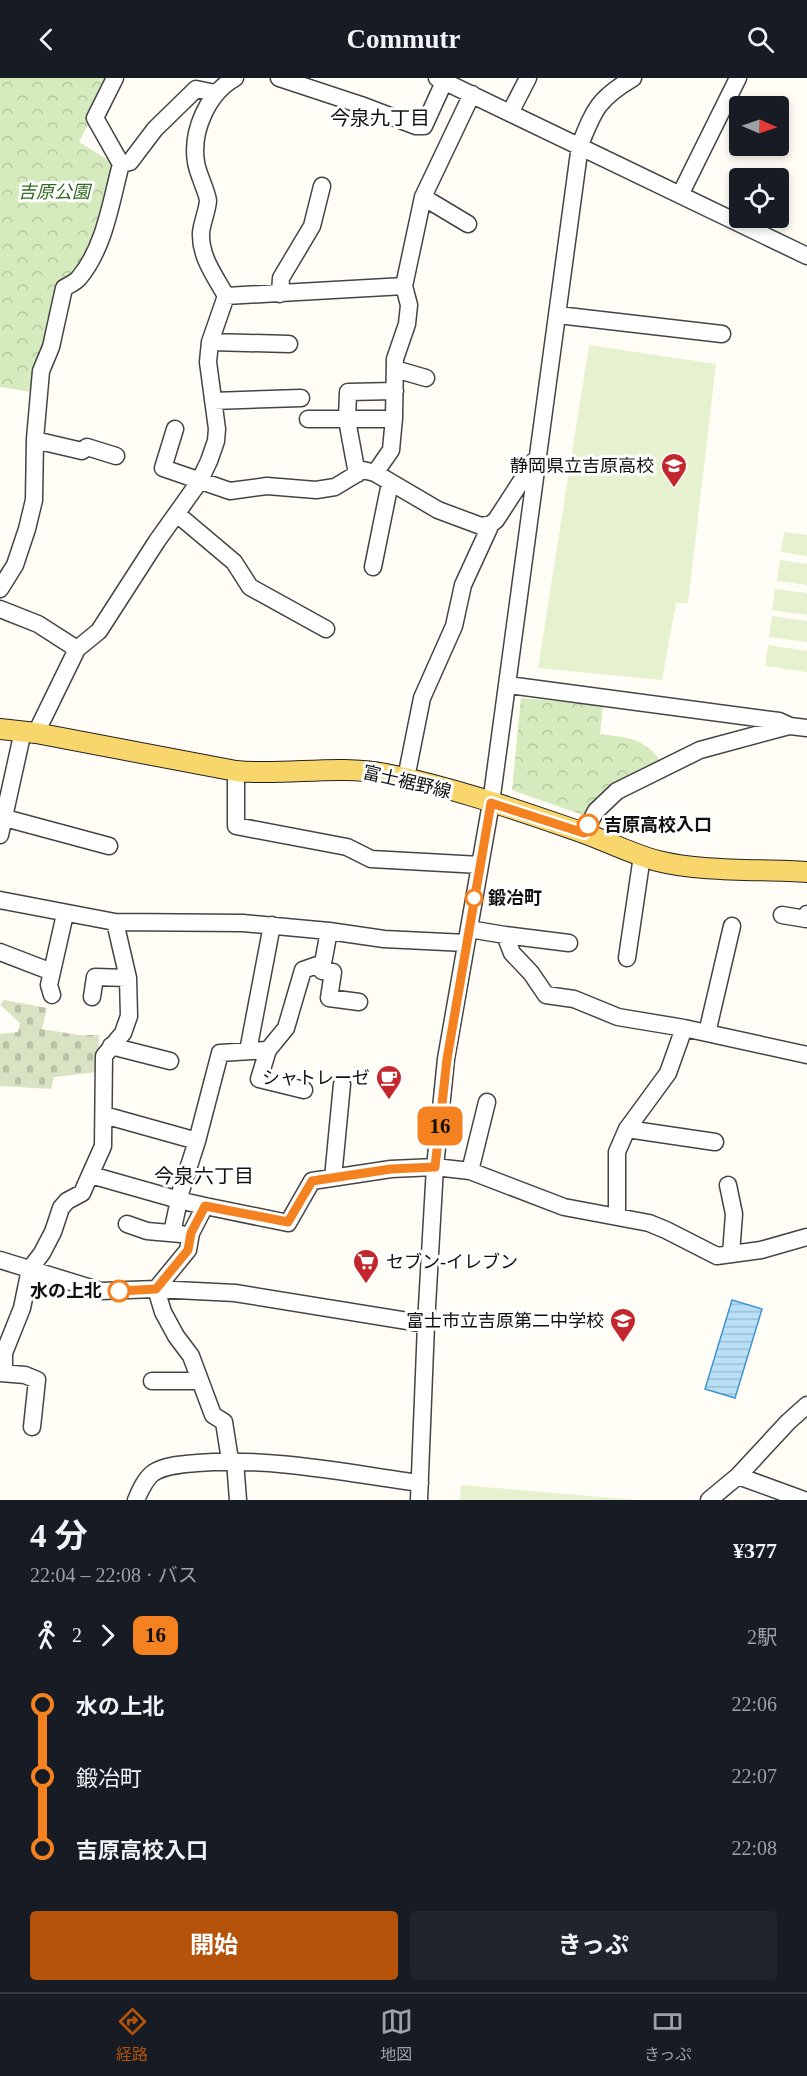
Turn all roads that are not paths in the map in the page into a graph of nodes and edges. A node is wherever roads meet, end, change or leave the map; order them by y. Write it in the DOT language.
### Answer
graph roads {
  1 [pos="115,78"];
  2 [pos="235,78"];
  3 [pos="279,78"];
  4 [pos="528,78"];
  5 [pos="633,78"];
  6 [pos="738,78"];
  7 [pos="441,80"];
  8 [pos="215,93"];
  9 [pos="472,94"];
  10 [pos="510,112"];
  11 [pos="580,146"];
  12 [pos="121,164"];
  13 [pos="322,186"];
  14 [pos="680,195"];
  15 [pos="423,197"];
  16 [pos="468,224"];
  17 [pos="807,256"];
  18 [pos="404,286"];
  19 [pos="280,294"];
  20 [pos="226,296"];
  21 [pos="558,315"];
  22 [pos="722,334"];
  23 [pos="210,342"];
  24 [pos="289,344"];
  25 [pos="395,369"];
  26 [pos="426,378"];
  27 [pos="395,391"];
  28 [pos="301,398"];
  29 [pos="213,401"];
  30 [pos="308,419"];
  31 [pos="394,419"];
  32 [pos="347,420"];
  33 [pos="175,429"];
  34 [pos="35,440"];
  35 [pos="116,456"];
  36 [pos="537,456"];
  37 [pos="375,473"];
  38 [pos="357,474"];
  39 [pos="199,482"];
  40 [pos="390,483"];
  41 [pos="177,514"];
  42 [pos="491,524"];
  43 [pos="373,567"];
  44 [pos="0,589"];
  45 [pos="0,609"];
  46 [pos="326,629"];
  47 [pos="77,649"];
  48 [pos="508,686"];
  49 [pos="799,727"];
  50 [pos="0,729"];
  51 [pos="29,732"];
  52 [pos="236,771"];
  53 [pos="406,778"];
  54 [pos="491,803"];
  55 [pos="5,818"];
  56 [pos="584,833"];
  57 [pos="0,835"];
  58 [pos="109,846"];
  59 [pos="642,856"];
  60 [pos="480,865"];
  61 [pos="807,872"];
  62 [pos="0,900"];
  63 [pos="65,914"];
  64 [pos="807,914"];
  65 [pos="782,915"];
  66 [pos="115,922"];
  67 [pos="272,925"];
  68 [pos="732,926"];
  69 [pos="329,931"];
  70 [pos="505,935"];
  71 [pos="467,936"];
  72 [pos="569,943"];
  73 [pos="0,952"];
  74 [pos="627,958"];
  75 [pos="323,963"];
  76 [pos="52,972"];
  77 [pos="128,978"];
  78 [pos="52,995"];
  79 [pos="92,997"];
  80 [pos="359,1002"];
  81 [pos="684,1028"];
  82 [pos="707,1033"];
  83 [pos="111,1047"];
  84 [pos="268,1050"];
  85 [pos="248,1051"];
  86 [pos="807,1055"];
  87 [pos="170,1061"];
  88 [pos="342,1084"];
  89 [pos="304,1090"];
  90 [pos="487,1102"];
  91 [pos="104,1115"];
  92 [pos="627,1129"];
  93 [pos="197,1140"];
  94 [pos="715,1142"];
  95 [pos="435,1167"];
  96 [pos="470,1171"];
  97 [pos="91,1175"];
  98 [pos="333,1178"];
  99 [pos="728,1185"];
  100 [pos="179,1200"];
  101 [pos="205,1206"];
  102 [pos="617,1215"];
  103 [pos="127,1224"];
  104 [pos="172,1233"];
  105 [pos="191,1235"];
  106 [pos="807,1237"];
  107 [pos="731,1254"];
  108 [pos="0,1260"];
  109 [pos="30,1269"];
  110 [pos="156,1289"];
  111 [pos="426,1324"];
  112 [pos="2,1373"];
  113 [pos="152,1381"];
  114 [pos="200,1381"];
  115 [pos="807,1405"];
  116 [pos="32,1427"];
  117 [pos="232,1461"];
  118 [pos="738,1476"];
  119 [pos="420,1483"];
  120 [pos="136,1500"];
  121 [pos="238,1500"];
  122 [pos="419,1500"];
  123 [pos="709,1500"];
  124 [pos="804,1500"];
  1 -- 12 [label="street"];
  2 -- 8 [label="street"];
  3 -- 7 [label="street"];
  4 -- 10 [label="street"];
  5 -- 11 [label="street"];
  6 -- 14 [label="street"];
  7 -- 9 [label="street"];
  8 -- 12 [label="street"];
  8 -- 20 [label="street"];
  9 -- 10 [label="street"];
  9 -- 15 [label="street"];
  10 -- 11 [label="street"];
  11 -- 14 [label="street"];
  11 -- 21 [label="street"];
  12 -- 34 [label="street"];
  13 -- 19 [label="street"];
  14 -- 17 [label="street"];
  15 -- 16 [label="street"];
  15 -- 18 [label="street"];
  18 -- 19 [label="street"];
  18 -- 25 [label="street"];
  19 -- 20 [label="street"];
  20 -- 23 [label="street"];
  21 -- 22 [label="street"];
  21 -- 36 [label="street"];
  23 -- 24 [label="street"];
  23 -- 29 [label="street"];
  25 -- 26 [label="street"];
  25 -- 27 [label="street"];
  27 -- 31 [label="street"];
  27 -- 32 [label="street"];
  28 -- 29 [label="street"];
  29 -- 39 [label="street"];
  30 -- 32 [label="street"];
  31 -- 32 [label="street"];
  31 -- 37 [label="street"];
  32 -- 38 [label="street"];
  33 -- 39 [label="street"];
  34 -- 35 [label="street"];
  34 -- 44 [label="street"];
  36 -- 42 [label="street"];
  36 -- 48 [label="street"];
  37 -- 38 [label="street"];
  37 -- 40 [label="street"];
  38 -- 39 [label="street"];
  39 -- 41 [label="street"];
  40 -- 42 [label="street"];
  40 -- 43 [label="street"];
  41 -- 46 [label="street"];
  41 -- 47 [label="street"];
  42 -- 53 [label="street"];
  45 -- 47 [label="street"];
  47 -- 51 [label="street"];
  48 -- 49 [label="street"];
  48 -- 54 [label="street"];
  49 -- 56 [label="street"];
  50 -- 51 [label="main road, 富士裾野線"];
  51 -- 52 [label="main road, 富士裾野線"];
  51 -- 55 [label="street"];
  52 -- 53 [label="main road, 富士裾野線"];
  52 -- 60 [label="street"];
  53 -- 54 [label="main road, 富士裾野線"];
  54 -- 56 [label="main road, 富士裾野線"];
  54 -- 60 [label="street"];
  55 -- 57 [label="street"];
  55 -- 58 [label="street"];
  56 -- 59 [label="main road, 富士裾野線"];
  59 -- 61 [label="main road, 富士裾野線"];
  59 -- 74 [label="street"];
  60 -- 71 [label="street"];
  62 -- 63 [label="street"];
  63 -- 66 [label="street"];
  63 -- 76 [label="street"];
  64 -- 65 [label="street"];
  66 -- 67 [label="street"];
  66 -- 77 [label="street"];
  67 -- 69 [label="street"];
  67 -- 85 [label="street"];
  68 -- 82 [label="street"];
  69 -- 71 [label="street"];
  69 -- 75 [label="street"];
  70 -- 71 [label="street"];
  70 -- 72 [label="street"];
  70 -- 81 [label="street"];
  71 -- 95 [label="street"];
  73 -- 76 [label="street"];
  75 -- 80 [label="street"];
  75 -- 84 [label="street"];
  76 -- 78 [label="street"];
  77 -- 79 [label="street"];
  77 -- 83 [label="street"];
  81 -- 82 [label="street"];
  81 -- 92 [label="street"];
  82 -- 86 [label="street"];
  83 -- 87 [label="street"];
  83 -- 91 [label="street"];
  84 -- 85 [label="street"];
  84 -- 89 [label="street"];
  85 -- 93 [label="street"];
  88 -- 98 [label="street"];
  90 -- 96 [label="street"];
  91 -- 93 [label="street"];
  91 -- 97 [label="street"];
  92 -- 94 [label="street"];
  92 -- 102 [label="street"];
  93 -- 100 [label="street"];
  95 -- 96 [label="street"];
  95 -- 98 [label="street"];
  95 -- 111 [label="street"];
  96 -- 102 [label="street"];
  97 -- 100 [label="street"];
  97 -- 109 [label="street"];
  98 -- 101 [label="street"];
  99 -- 107 [label="street"];
  100 -- 101 [label="street"];
  100 -- 104 [label="street"];
  101 -- 105 [label="street"];
  102 -- 107 [label="street"];
  103 -- 104 [label="street"];
  104 -- 105 [label="street"];
  105 -- 110 [label="street"];
  106 -- 107 [label="street"];
  108 -- 109 [label="street"];
  109 -- 110 [label="street"];
  109 -- 112 [label="street"];
  110 -- 111 [label="street"];
  110 -- 114 [label="street"];
  111 -- 119 [label="street"];
  112 -- 116 [label="street"];
  113 -- 114 [label="street"];
  114 -- 117 [label="street"];
  115 -- 118 [label="street"];
  117 -- 119 [label="street"];
  117 -- 120 [label="street"];
  117 -- 121 [label="street"];
  118 -- 123 [label="street"];
  118 -- 124 [label="street"];
  119 -- 122 [label="street"];
}
